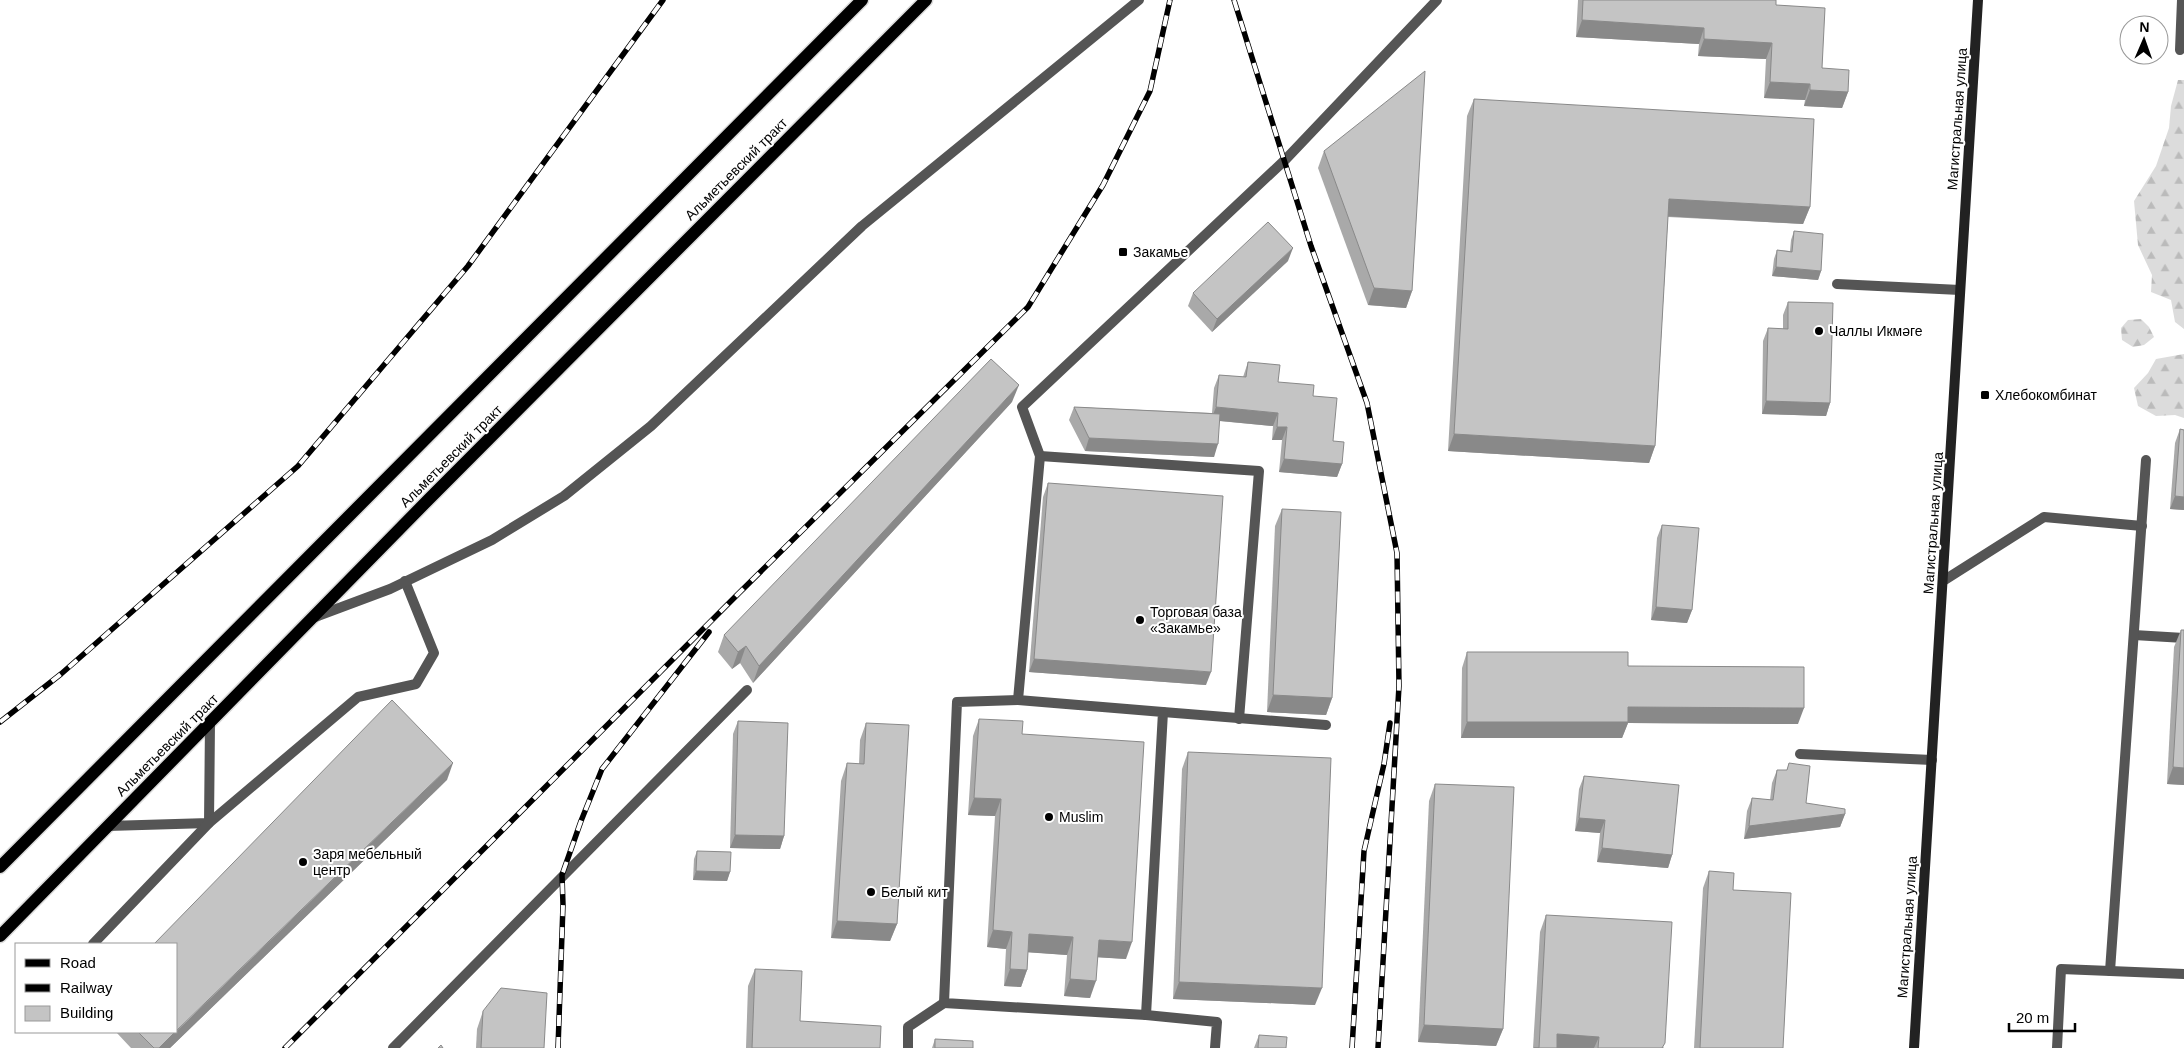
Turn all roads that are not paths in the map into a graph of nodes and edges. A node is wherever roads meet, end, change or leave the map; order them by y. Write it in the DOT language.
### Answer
graph roads {
  1 [pos="862,0"];
  2 [pos="926,0"];
  3 [pos="1139,0"];
  4 [pos="1437,0"];
  5 [pos="1970,0"];
  6 [pos="2182,0"];
  7 [pos="1979,3"];
  8 [pos="2180,50"];
  9 [pos="1837,284"];
  10 [pos="1960,290"];
  11 [pos="1040,456"];
  12 [pos="2146,460"];
  13 [pos="2142,526"];
  14 [pos="406,581"];
  15 [pos="1943,581"];
  16 [pos="314,617"];
  17 [pos="2134,635"];
  18 [pos="2184,638"];
  19 [pos="747,690"];
  20 [pos="1018,700"];
  21 [pos="1163,712"];
  22 [pos="1239,719"];
  23 [pos="210,723"];
  24 [pos="1326,724"];
  25 [pos="1800,754"];
  26 [pos="1932,760"];
  27 [pos="209,823"];
  28 [pos="108,826"];
  29 [pos="0,867"];
  30 [pos="0,936"];
  31 [pos="94,943"];
  32 [pos="2110,971"];
  33 [pos="2184,974"];
  34 [pos="944,1003"];
  35 [pos="1146,1015"];
  36 [pos="393,1048"];
  37 [pos="908,1048"];
  38 [pos="1216,1048"];
  39 [pos="1914,1048"];
  40 [pos="2057,1048"];
  1 -- 29 [label="main road"];
  2 -- 16 [label="main road, Альметьевский тракт"];
  3 -- 14 [label="street"];
  4 -- 11 [label="street"];
  5 -- 7 [label="main road"];
  6 -- 8 [label="street"];
  7 -- 10 [label="main road, Магистральная улица"];
  9 -- 10 [label="street"];
  10 -- 15 [label="main road, Магистральная улица"];
  11 -- 20 [label="street"];
  11 -- 22 [label="street"];
  12 -- 13 [label="street"];
  13 -- 15 [label="street"];
  13 -- 17 [label="street"];
  14 -- 16 [label="street"];
  14 -- 27 [label="street"];
  15 -- 26 [label="main road, Магистральная улица"];
  16 -- 23 [label="main road, Альметьевский тракт"];
  17 -- 18 [label="street"];
  17 -- 32 [label="street"];
  19 -- 36 [label="street"];
  20 -- 21 [label="street"];
  20 -- 34 [label="street"];
  21 -- 22 [label="street"];
  21 -- 35 [label="street"];
  22 -- 24 [label="street"];
  23 -- 27 [label="street"];
  23 -- 28 [label="main road, Альметьевский тракт"];
  25 -- 26 [label="street"];
  26 -- 39 [label="main road, Магистральная улица"];
  27 -- 28 [label="street"];
  27 -- 31 [label="street"];
  28 -- 30 [label="main road, Альметьевский тракт"];
  32 -- 33 [label="street"];
  32 -- 40 [label="street"];
  34 -- 35 [label="street"];
  34 -- 37 [label="street"];
  35 -- 38 [label="street"];
}
